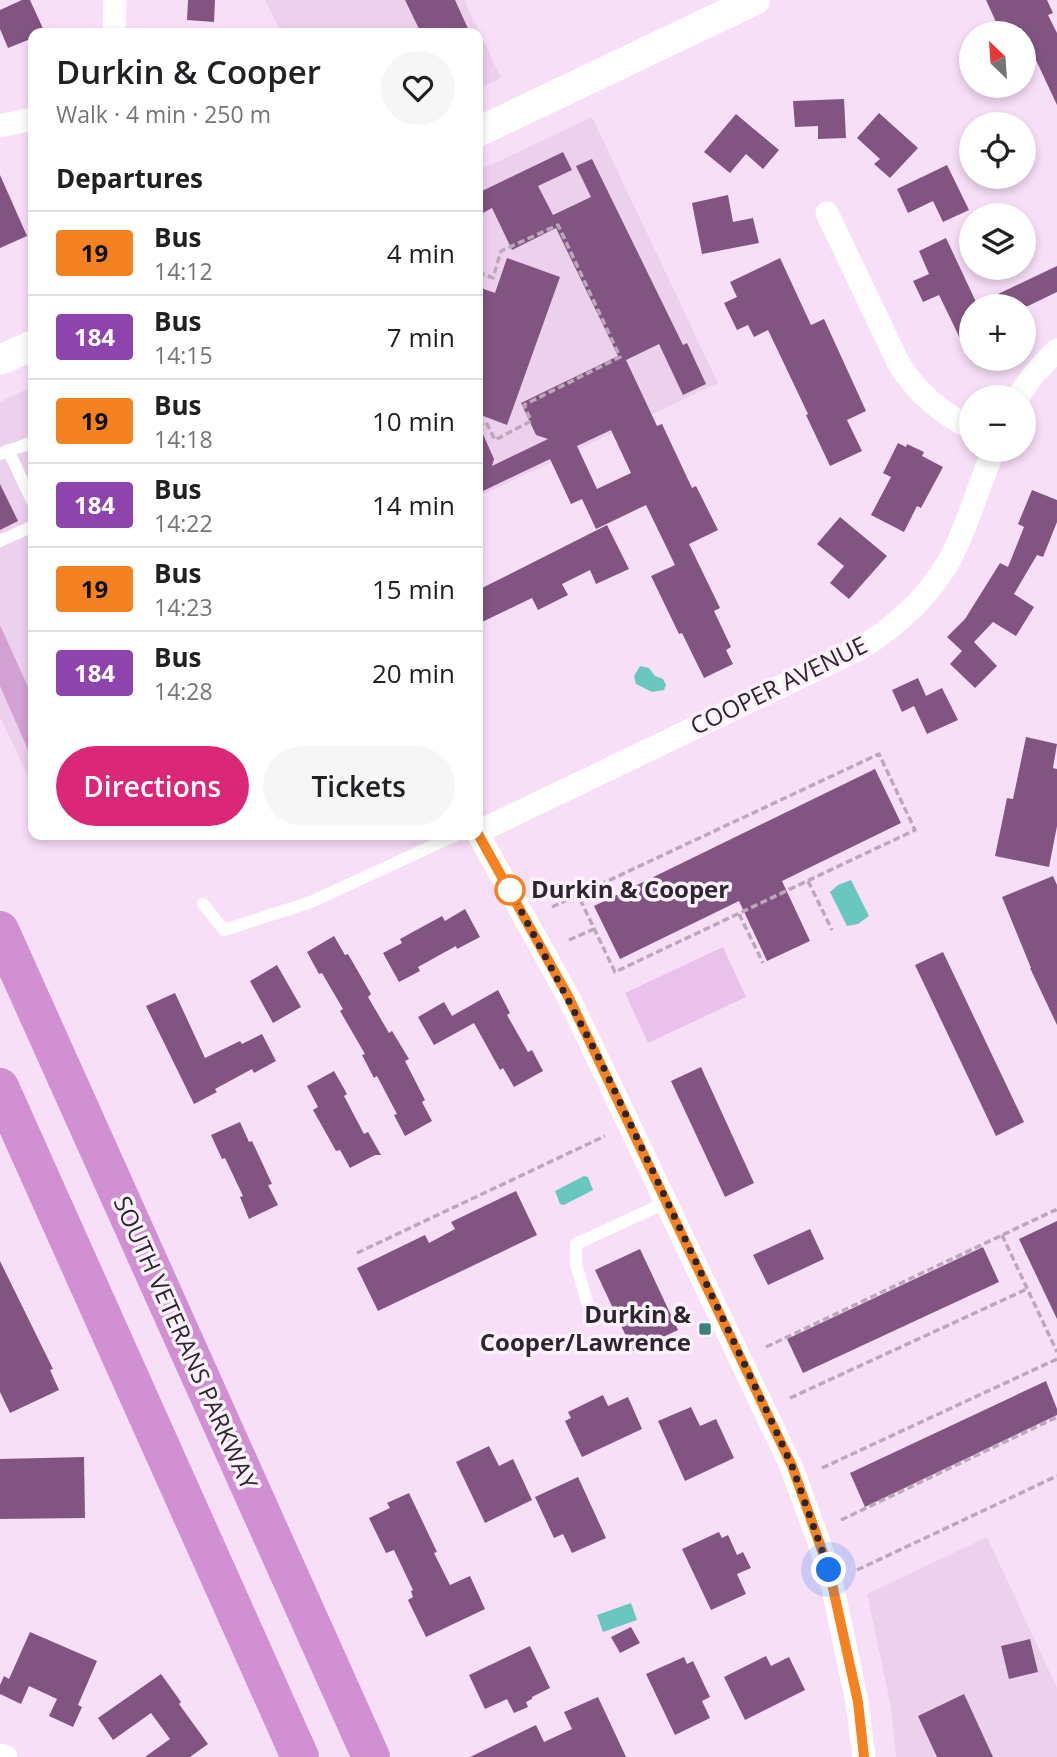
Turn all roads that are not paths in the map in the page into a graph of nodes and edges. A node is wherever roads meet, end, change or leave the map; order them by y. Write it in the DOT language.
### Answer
graph roads {
  1 [pos="115,0"];
  2 [pos="755,0"];
  3 [pos="114,28"];
  4 [pos="28,120"];
  5 [pos="0,126"];
  6 [pos="483,130"];
  7 [pos="827,213"];
  8 [pos="28,347"];
  9 [pos="1057,350"];
  10 [pos="0,360"];
  11 [pos="1026,385"];
  12 [pos="959,421"];
  13 [pos="28,444"];
  14 [pos="4,452"];
  15 [pos="989,462"];
  16 [pos="28,494"];
  17 [pos="28,528"];
  18 [pos="0,541"];
  19 [pos="483,831"];
  20 [pos="445,840"];
  21 [pos="482,840"];
  22 [pos="203,904"];
  23 [pos="0,930"];
  24 [pos="0,946"];
  25 [pos="36,1009"];
  26 [pos="0,1087"];
  27 [pos="667,1202"];
  28 [pos="587,1302"];
  29 [pos="0,1755"];
  30 [pos="6,1757"];
  31 [pos="300,1757"];
  32 [pos="371,1757"];
  33 [pos="864,1757"];
  1 -- 3 [label="street"];
  2 -- 6 [label="street"];
  4 -- 5 [label="street"];
  7 -- 12 [label="street"];
  8 -- 10 [label="street"];
  9 -- 11 [label="street"];
  13 -- 14 [label="lane"];
  14 -- 16 [label="lane"];
  15 -- 19 [label="street, COOPER AVENUE"];
  17 -- 18 [label="lane"];
  20 -- 22 [label="lane"];
  21 -- 27 [label="street"];
  23 -- 25 [label="highway, SOUTH VETERANS PARKWAY"];
  24 -- 25 [label="highway"];
  25 -- 32 [label="highway, SOUTH VETERANS PARKWAY"];
  26 -- 31 [label="highway"];
  27 -- 28 [label="lane"];
  27 -- 33 [label="street"];
  29 -- 30 [label="street"];
}
